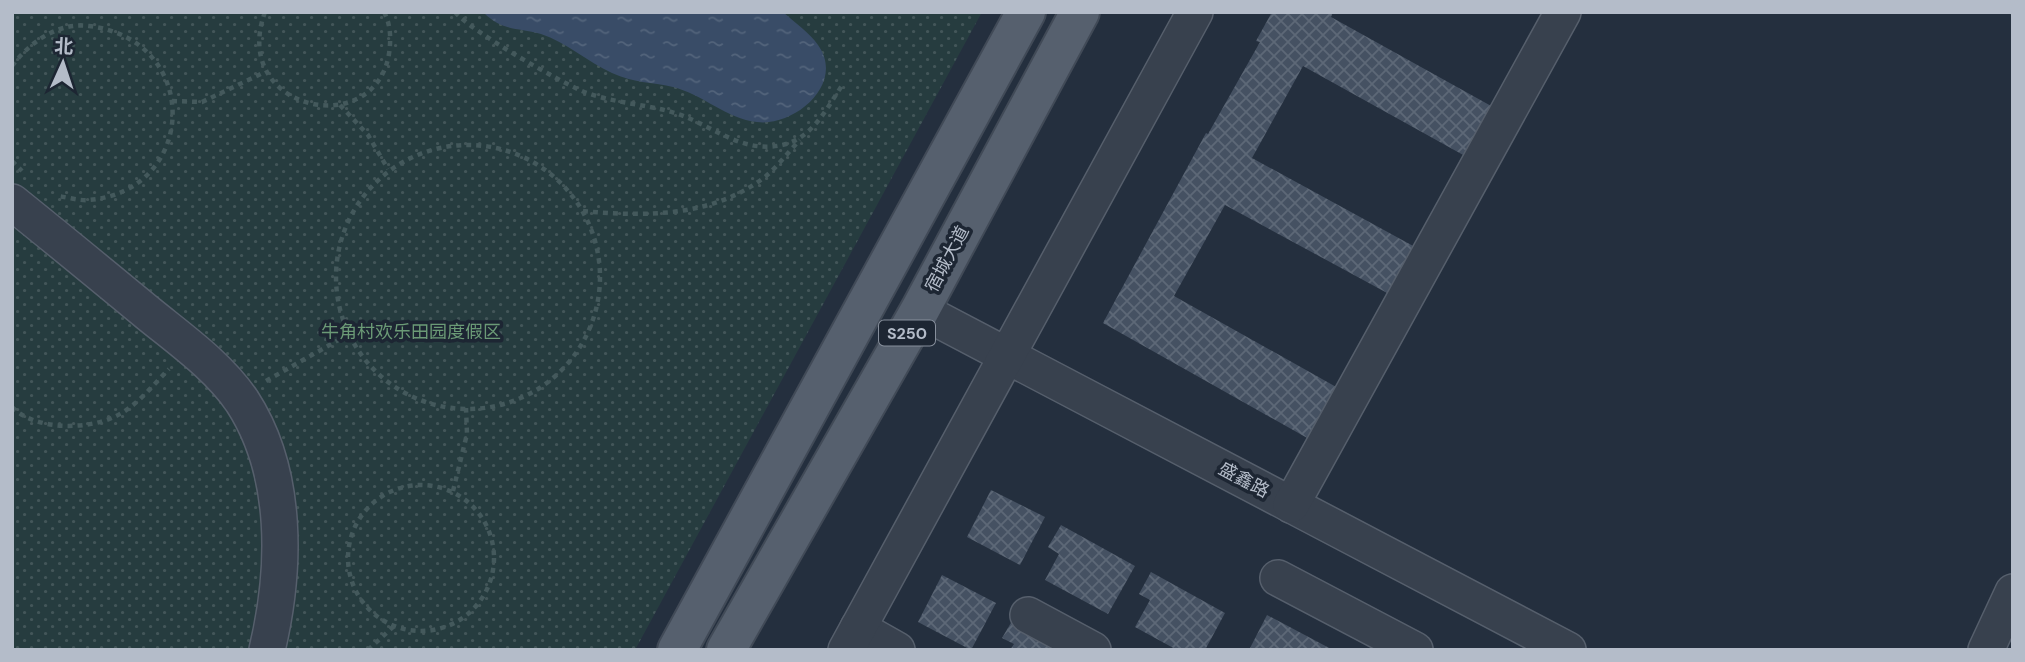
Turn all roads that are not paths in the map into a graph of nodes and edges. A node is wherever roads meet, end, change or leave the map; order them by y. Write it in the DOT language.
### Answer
graph roads {
  1 [pos="1026,12"];
  2 [pos="1080,12"];
  3 [pos="1195,12"];
  4 [pos="1563,12"];
  5 [pos="22,192"];
  6 [pos="920,310"];
  7 [pos="1006,356"];
  8 [pos="1291,505"];
  9 [pos="1278,578"];
  10 [pos="2013,592"];
  11 [pos="1028,615"];
  12 [pos="852,639"];
  13 [pos="267,650"];
  14 [pos="677,650"];
  15 [pos="726,650"];
  16 [pos="897,650"];
  17 [pos="1093,650"];
  18 [pos="1415,650"];
  19 [pos="1568,650"];
  20 [pos="1986,650"];
  1 -- 14 [label="main road, S250"];
  2 -- 6 [label="main road, 宿城大道 / S250"];
  3 -- 7 [label="street"];
  4 -- 8 [label="street"];
  5 -- 13 [label="street"];
  6 -- 7 [label="street, 盛鑫路"];
  6 -- 15 [label="main road, 宿城大道 / S250"];
  7 -- 8 [label="street, 盛鑫路"];
  7 -- 12 [label="street"];
  8 -- 19 [label="street, 盛鑫路"];
  9 -- 18 [label="street"];
  10 -- 20 [label="street"];
  11 -- 17 [label="street"];
  12 -- 16 [label="street"];
}
